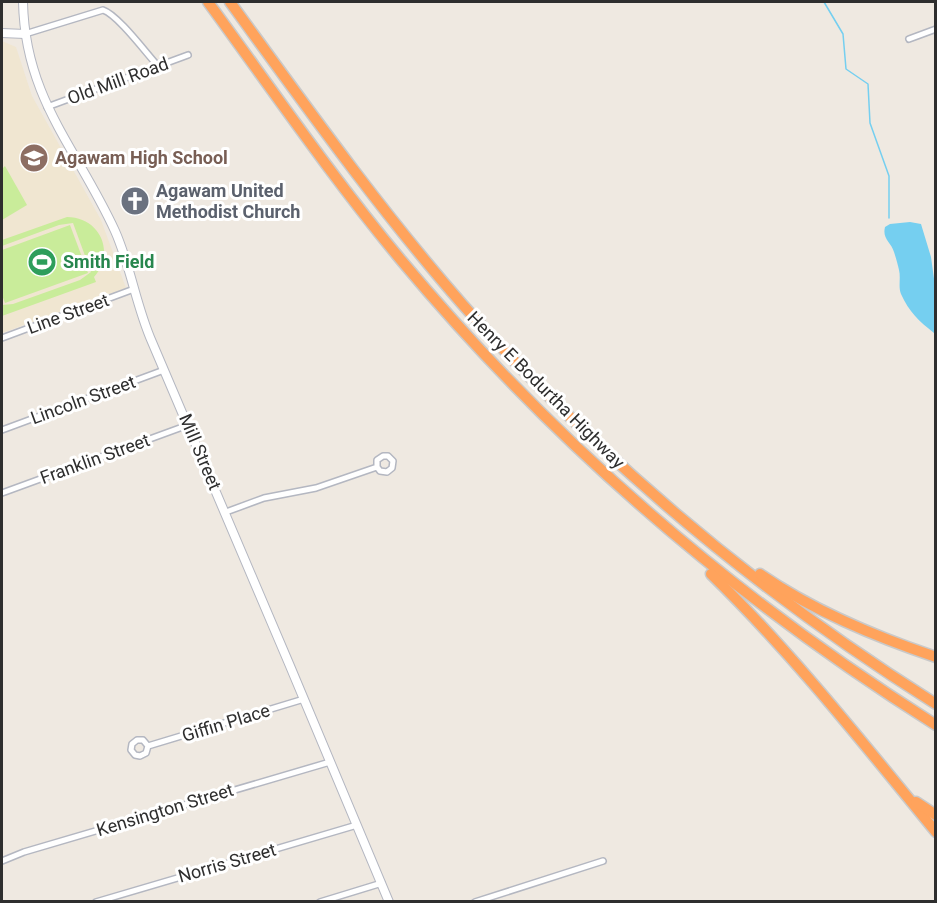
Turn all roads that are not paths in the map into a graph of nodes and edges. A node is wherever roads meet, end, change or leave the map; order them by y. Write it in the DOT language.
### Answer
graph roads {
  1 [pos="23,2"];
  2 [pos="208,2"];
  3 [pos="230,2"];
  4 [pos="936,29"];
  5 [pos="2,33"];
  6 [pos="26,34"];
  7 [pos="909,39"];
  8 [pos="188,55"];
  9 [pos="158,66"];
  10 [pos="47,107"];
  11 [pos="134,289"];
  12 [pos="2,338"];
  13 [pos="164,370"];
  14 [pos="188,425"];
  15 [pos="2,430"];
  16 [pos="377,467"];
  17 [pos="644,484"];
  18 [pos="2,493"];
  19 [pos="226,512"];
  20 [pos="663,525"];
  21 [pos="936,657"];
  22 [pos="304,699"];
  23 [pos="936,704"];
  24 [pos="936,725"];
  25 [pos="147,746"];
  26 [pos="330,762"];
  27 [pos="890,776"];
  28 [pos="936,815"];
  29 [pos="357,825"];
  30 [pos="936,832"];
  31 [pos="2,861"];
  32 [pos="603,861"];
  33 [pos="382,883"];
  34 [pos="96,902"];
  35 [pos="320,902"];
  36 [pos="389,902"];
  37 [pos="475,902"];
  1 -- 6 [label="street, Mill Street"];
  2 -- 20 [label="highway, Henry E Bodurtha Highway"];
  3 -- 17 [label="highway, Henry E Bodurtha Highway"];
  4 -- 7 [label="street"];
  5 -- 6 [label="street"];
  6 -- 9 [label="street"];
  6 -- 10 [label="street, Mill Street"];
  8 -- 9 [label="street, Old Mill Road"];
  9 -- 10 [label="street, Old Mill Road"];
  10 -- 11 [label="street, Mill Street"];
  11 -- 12 [label="street, Line Street"];
  11 -- 13 [label="street, Mill Street"];
  13 -- 14 [label="street, Mill Street"];
  13 -- 15 [label="street, Lincoln Street"];
  14 -- 18 [label="street, Franklin Street"];
  14 -- 19 [label="street, Mill Street"];
  16 -- 19 [label="street"];
  17 -- 21 [label="highway"];
  17 -- 23 [label="highway, Henry E Bodurtha Highway"];
  19 -- 22 [label="street, Mill Street"];
  20 -- 24 [label="highway, Henry E Bodurtha Highway"];
  20 -- 27 [label="highway"];
  22 -- 25 [label="street, Giffin Place"];
  22 -- 26 [label="street, Mill Street"];
  26 -- 29 [label="street, Mill Street"];
  26 -- 31 [label="street, Kensington Street"];
  27 -- 28 [label="highway"];
  27 -- 30 [label="highway"];
  29 -- 33 [label="street, Mill Street"];
  29 -- 34 [label="street, Norris Street"];
  32 -- 37 [label="street"];
  33 -- 35 [label="street"];
  33 -- 36 [label="street, Mill Street"];
}
